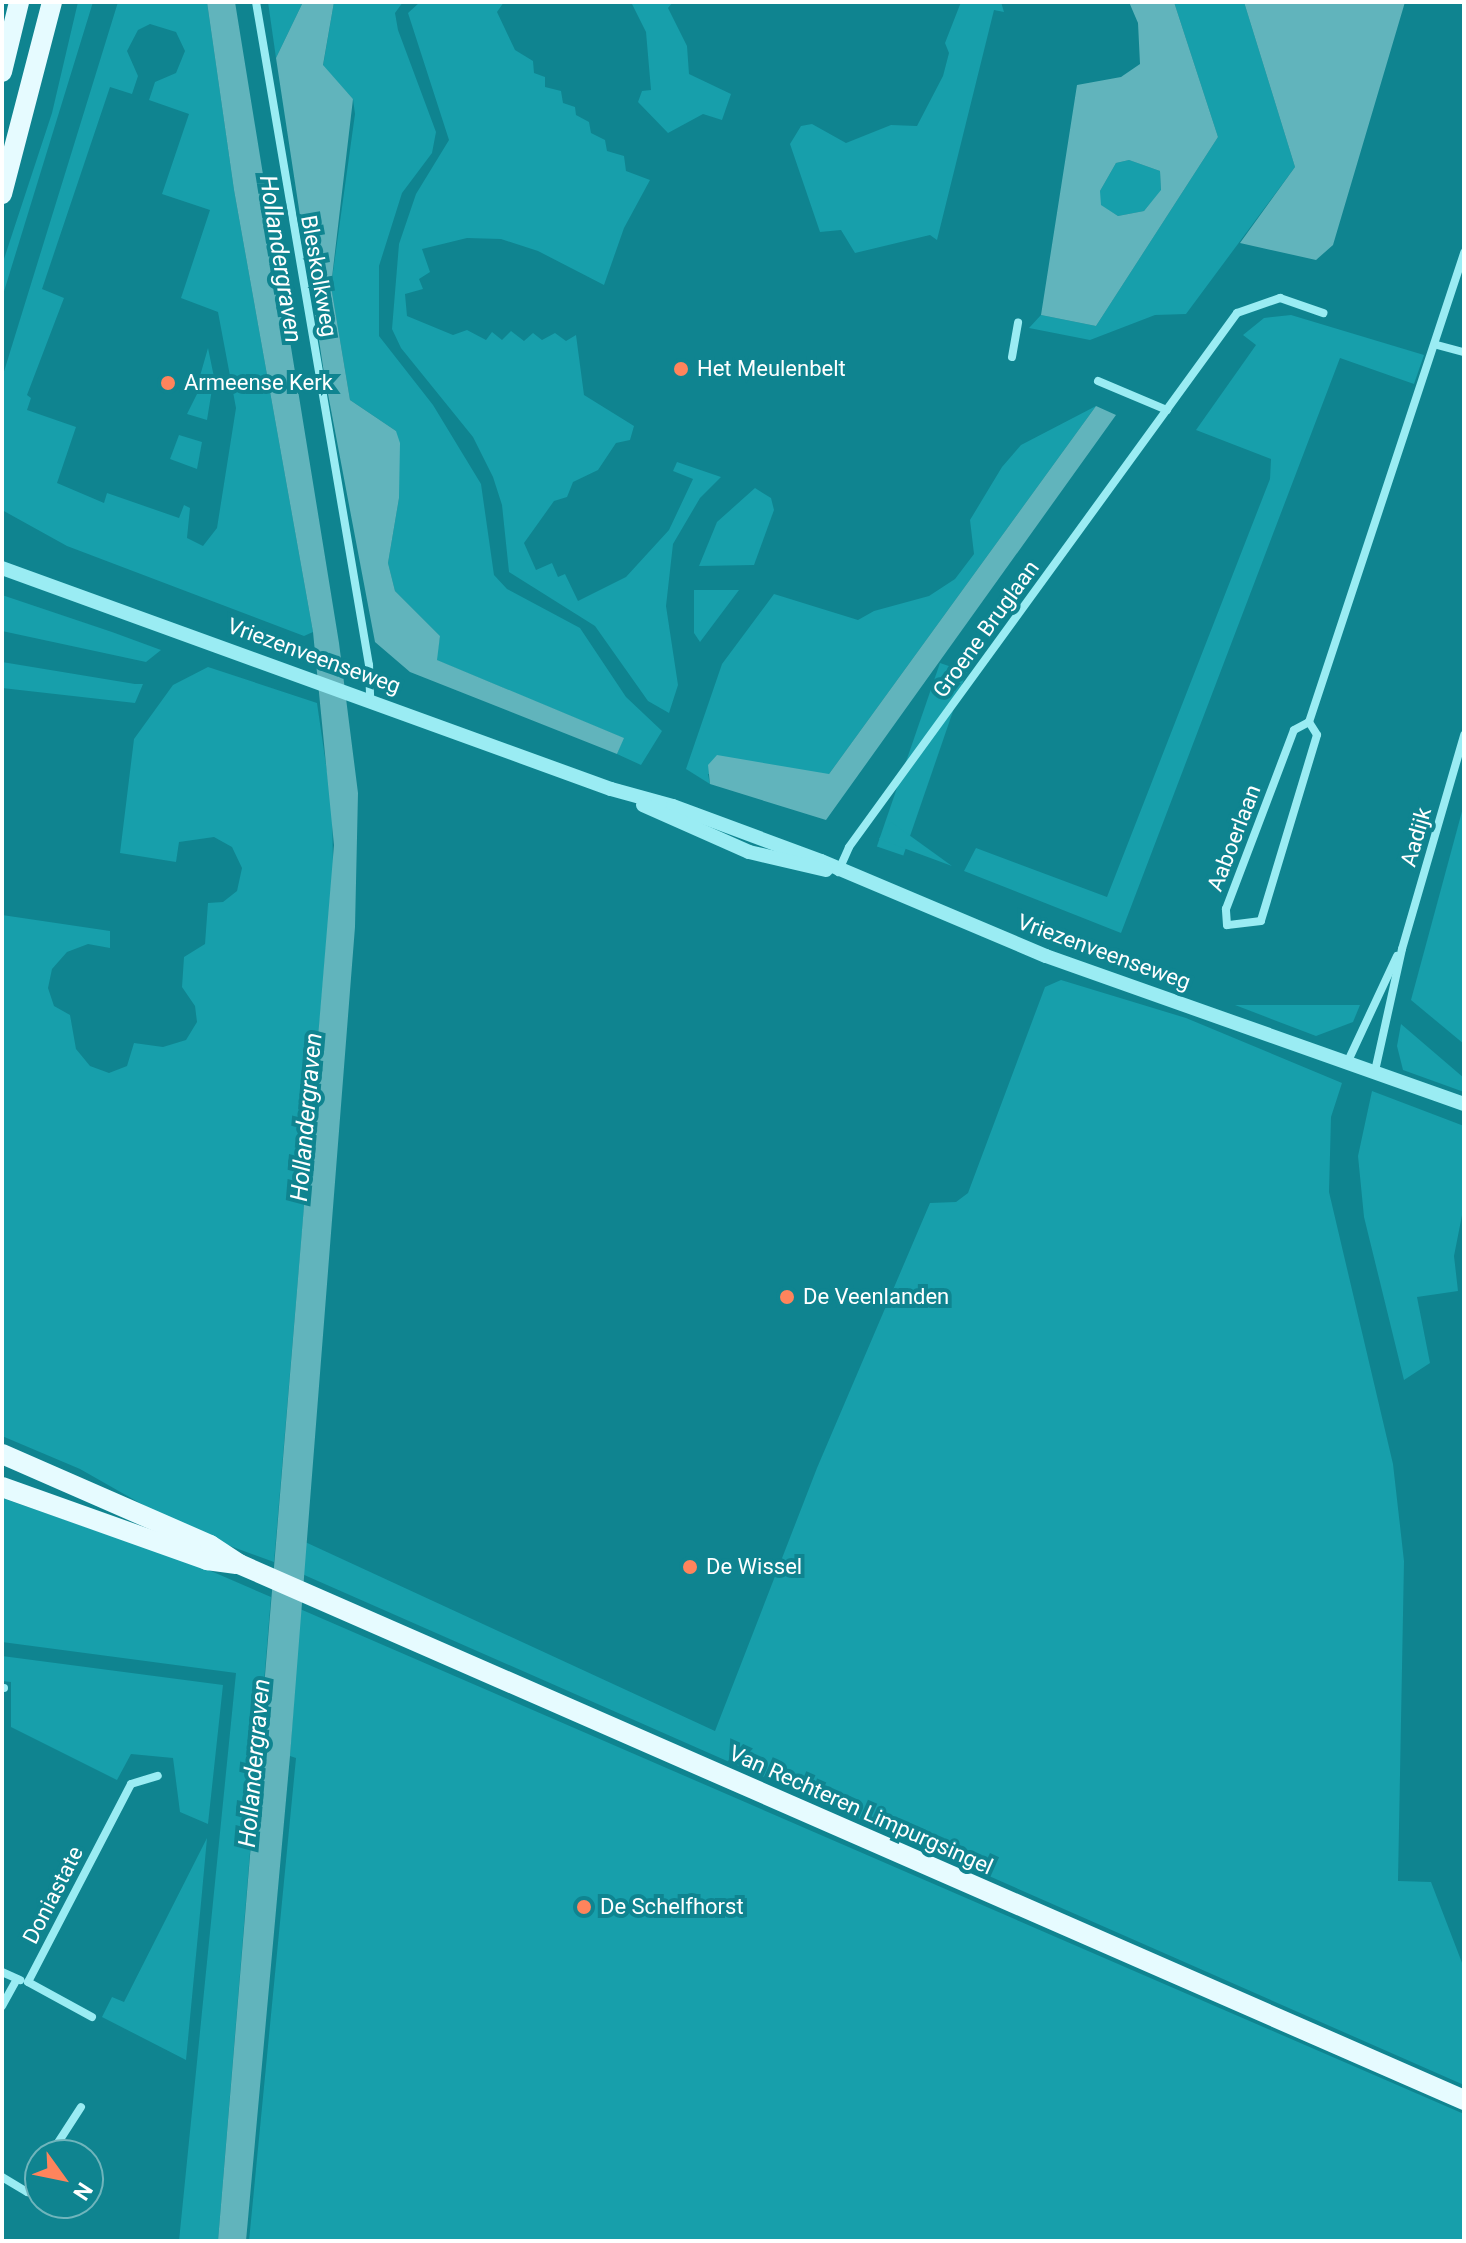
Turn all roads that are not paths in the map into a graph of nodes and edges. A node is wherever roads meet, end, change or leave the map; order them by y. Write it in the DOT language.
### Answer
graph roads {
  1 [pos="19,2"];
  2 [pos="52,2"];
  3 [pos="256,2"];
  4 [pos="2,72"];
  5 [pos="2,194"];
  6 [pos="1464,252"];
  7 [pos="1323,313"];
  8 [pos="1018,323"];
  9 [pos="1437,345"];
  10 [pos="1464,352"];
  11 [pos="1012,357"];
  12 [pos="1098,381"];
  13 [pos="1167,410"];
  14 [pos="2,568"];
  15 [pos="370,698"];
  16 [pos="1309,722"];
  17 [pos="1464,735"];
  18 [pos="838,872"];
  19 [pos="1402,949"];
  20 [pos="1353,1063"];
  21 [pos="1375,1071"];
  22 [pos="1464,1104"];
  23 [pos="2,1454"];
  24 [pos="2,1487"];
  25 [pos="239,1564"];
  26 [pos="158,1776"];
  27 [pos="2,1972"];
  28 [pos="17,1979"];
  29 [pos="28,1982"];
  30 [pos="2,2006"];
  31 [pos="92,2017"];
  32 [pos="1464,2100"];
  33 [pos="81,2107"];
  34 [pos="60,2139"];
  35 [pos="2,2177"];
  36 [pos="24,2190"];
  1 -- 4 [label="main road"];
  2 -- 5 [label="main road"];
  3 -- 15 [label="street, Bleskolkweg"];
  6 -- 9 [label="street, Aaboerlaan"];
  7 -- 13 [label="street, Groene Bruglaan"];
  8 -- 11 [label="street"];
  9 -- 10 [label="street"];
  9 -- 16 [label="street, Aaboerlaan"];
  12 -- 13 [label="street"];
  13 -- 18 [label="street, Groene Bruglaan"];
  14 -- 15 [label="street, Vriezenveenseweg"];
  15 -- 18 [label="street, Vriezenveenseweg"];
  16 -- 16 [label="street, Aaboerlaan"];
  17 -- 19 [label="street, Aadijk"];
  18 -- 20 [label="street, Vriezenveenseweg"];
  19 -- 20 [label="street, Aadijk"];
  19 -- 21 [label="street, Aadijk"];
  20 -- 21 [label="street, Vriezenveenseweg"];
  21 -- 22 [label="street, Vriezenveenseweg"];
  23 -- 25 [label="main road, Van Rechteren Limpurgsingel"];
  24 -- 25 [label="main road, Van Rechteren Limpurgsingel"];
  25 -- 32 [label="main road, Van Rechteren Limpurgsingel"];
  26 -- 29 [label="street, Doniastate"];
  27 -- 28 [label="street"];
  28 -- 29 [label="street"];
  28 -- 30 [label="street"];
  29 -- 31 [label="street"];
  33 -- 34 [label="street"];
  35 -- 36 [label="street"];
}
